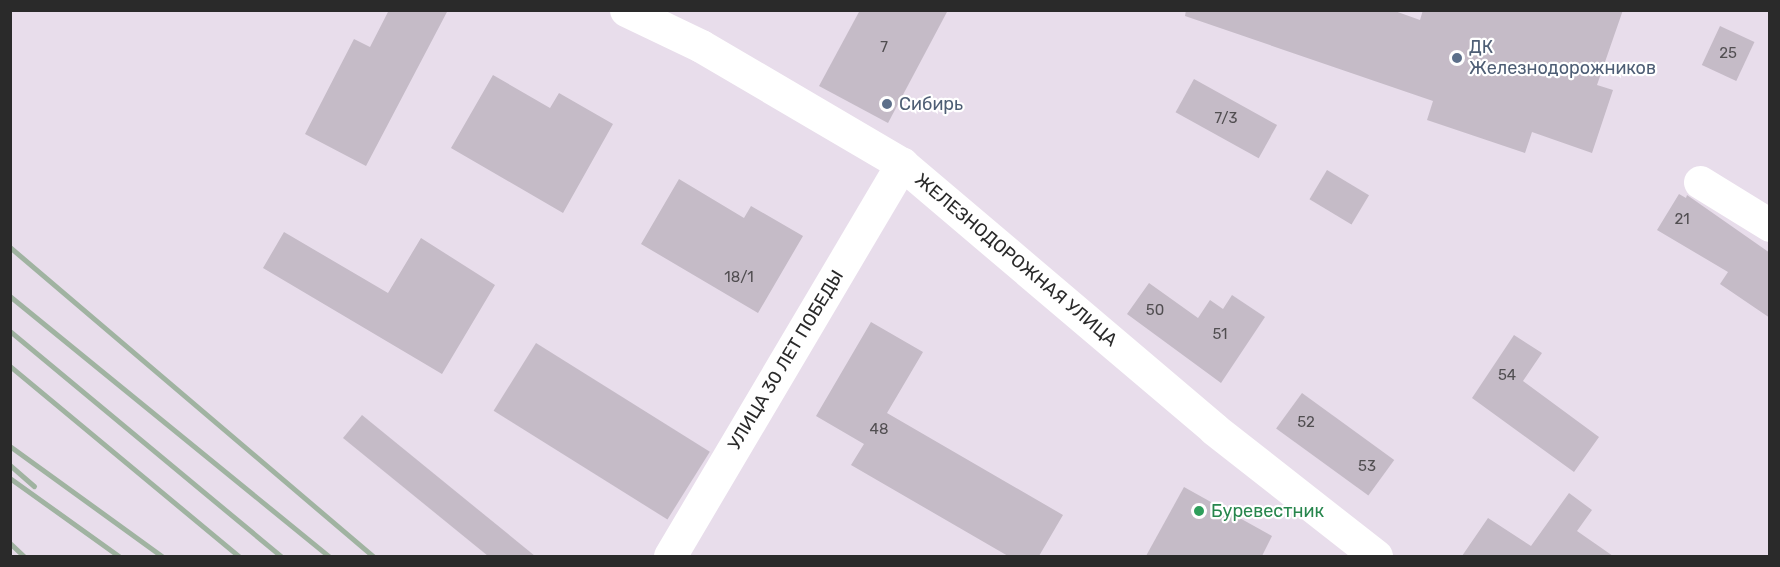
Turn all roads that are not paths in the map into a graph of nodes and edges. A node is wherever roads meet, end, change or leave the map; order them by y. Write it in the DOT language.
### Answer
graph roads {
  1 [pos="626,10"];
  2 [pos="902,164"];
  3 [pos="1700,182"];
  4 [pos="1770,225"];
  5 [pos="670,556"];
  6 [pos="1376,556"];
  1 -- 2 [label="street, ЖЕЛЕЗНОДОРОЖНАЯ УЛИЦА"];
  2 -- 5 [label="street, УЛИЦА 30 ЛЕТ ПОБЕДЫ"];
  2 -- 6 [label="street, ЖЕЛЕЗНОДОРОЖНАЯ УЛИЦА"];
  3 -- 4 [label="street"];
}
